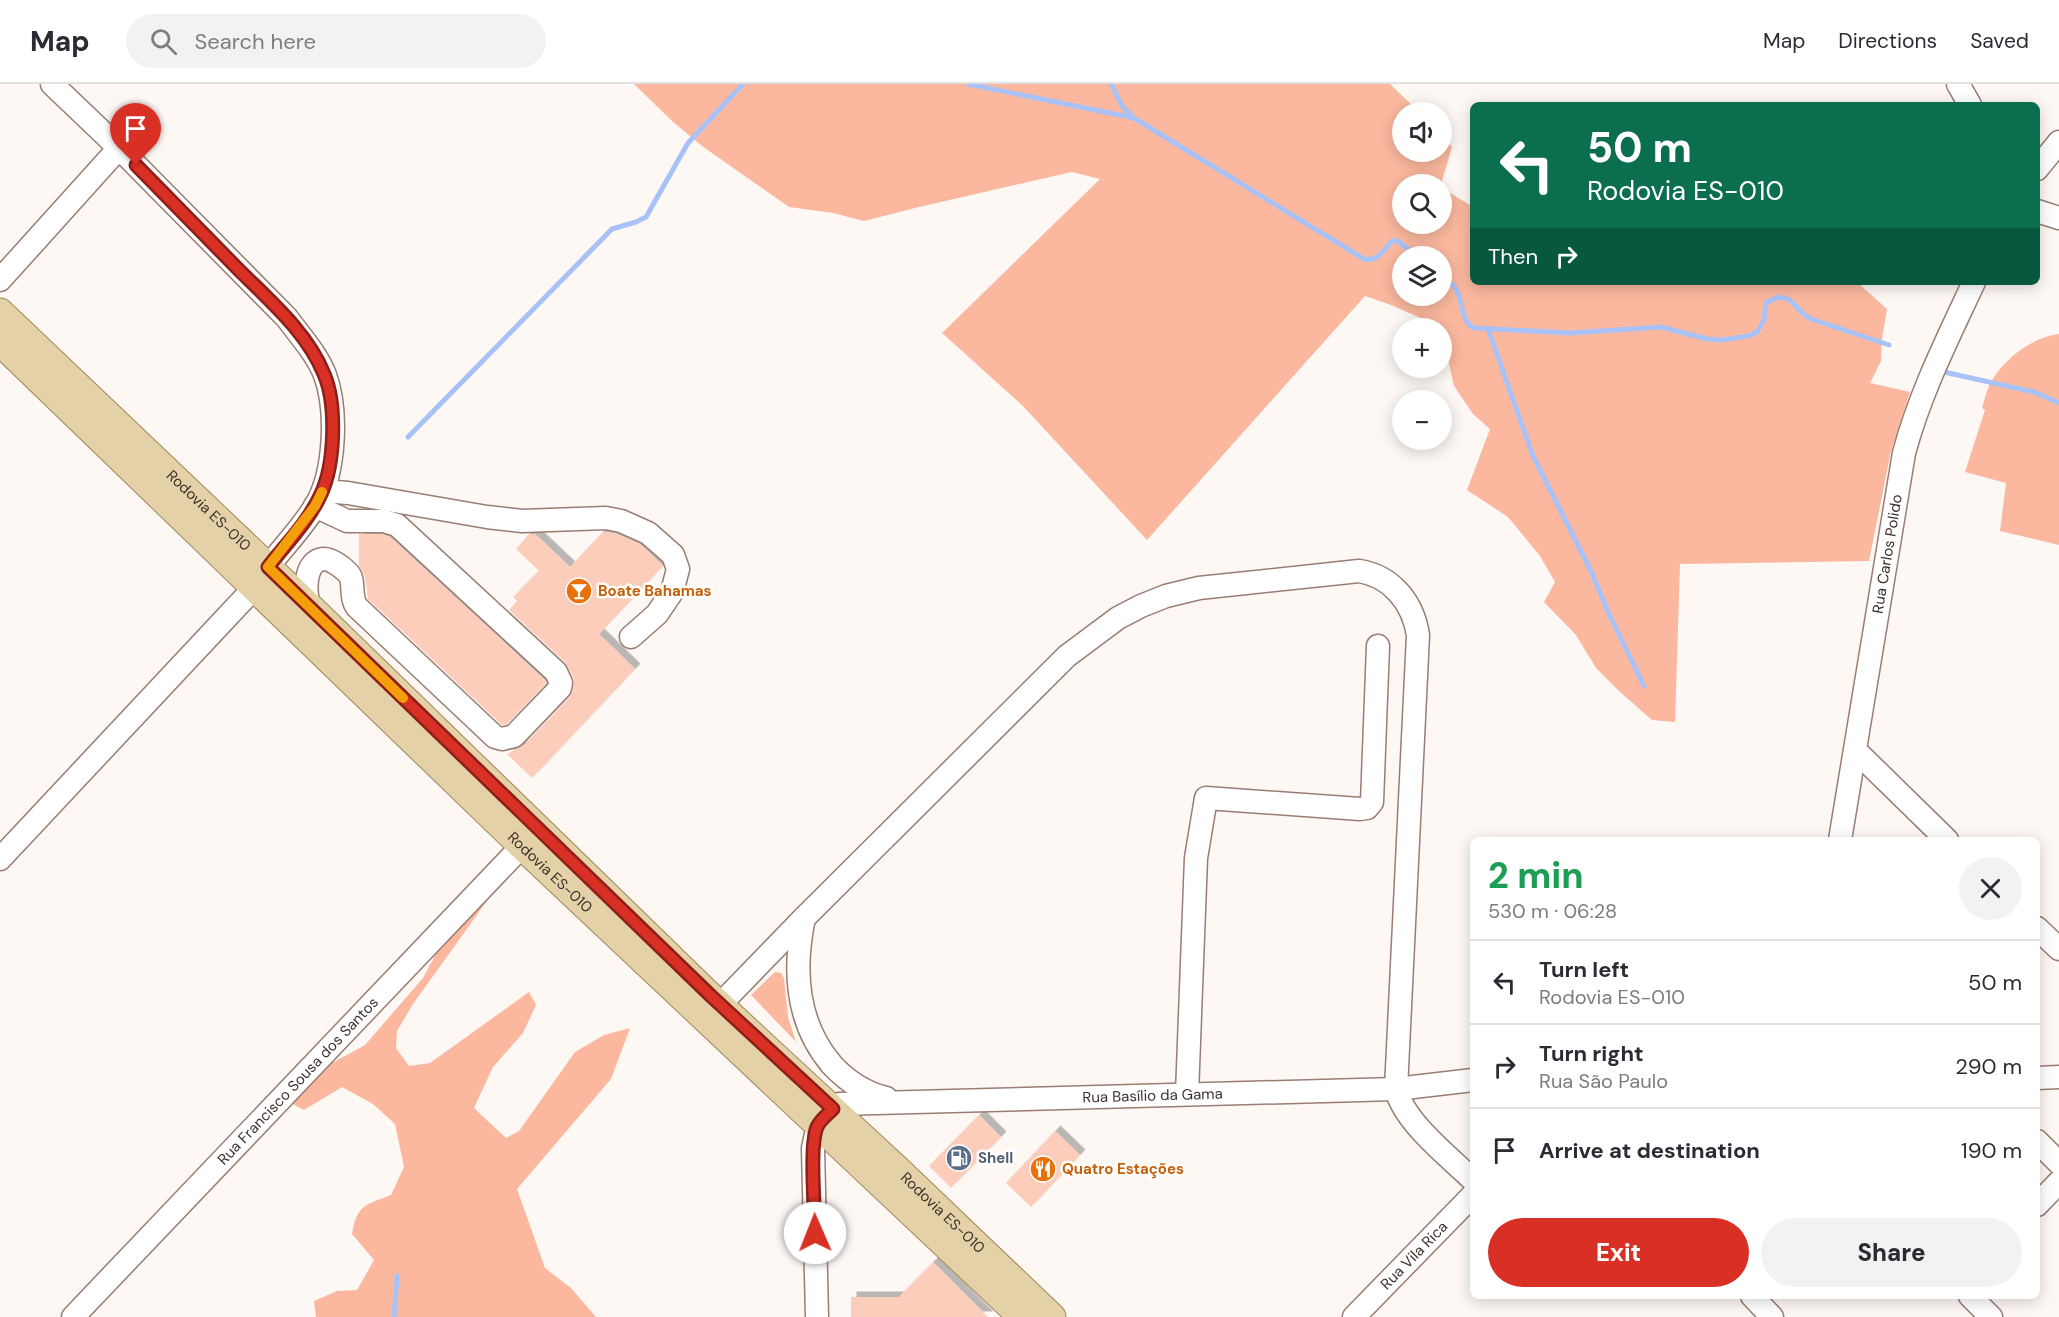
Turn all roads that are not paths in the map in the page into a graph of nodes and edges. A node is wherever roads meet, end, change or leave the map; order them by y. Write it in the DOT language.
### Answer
graph roads {
  1 [pos="52,84"];
  2 [pos="1958,84"];
  3 [pos="1968,102"];
  4 [pos="2051,143"];
  5 [pos="119,148"];
  6 [pos="2040,163"];
  7 [pos="2040,212"];
  8 [pos="2059,218"];
  9 [pos="0,280"];
  10 [pos="1973,285"];
  11 [pos="0,312"];
  12 [pos="0,342"];
  13 [pos="319,499"];
  14 [pos="261,578"];
  15 [pos="310,607"];
  16 [pos="631,637"];
  17 [pos="1378,646"];
  18 [pos="1856,751"];
  19 [pos="1841,837"];
  20 [pos="1944,837"];
  21 [pos="522,846"];
  22 [pos="0,859"];
  23 [pos="804,918"];
  24 [pos="2040,931"];
  25 [pos="2059,949"];
  26 [pos="713,1012"];
  27 [pos="2059,1077"];
  28 [pos="2040,1078"];
  29 [pos="1470,1080"];
  30 [pos="1396,1089"];
  31 [pos="1187,1094"];
  32 [pos="901,1102"];
  33 [pos="825,1117"];
  34 [pos="2040,1144"];
  35 [pos="2059,1163"];
  36 [pos="1470,1177"];
  37 [pos="2059,1182"];
  38 [pos="1470,1198"];
  39 [pos="2040,1202"];
  40 [pos="1755,1299"];
  41 [pos="1973,1299"];
  42 [pos="73,1317"];
  43 [pos="817,1317"];
  44 [pos="1022,1317"];
  45 [pos="1052,1317"];
  46 [pos="1354,1317"];
  47 [pos="1772,1317"];
  48 [pos="1991,1317"];
  1 -- 5 [label="street"];
  2 -- 3 [label="street"];
  4 -- 6 [label="street"];
  5 -- 9 [label="street"];
  5 -- 13 [label="street"];
  7 -- 8 [label="street"];
  10 -- 18 [label="street, Rua Carlos Polido"];
  11 -- 14 [label="main road, Rodovia ES-010"];
  12 -- 14 [label="main road, Rodovia ES-010"];
  13 -- 14 [label="street"];
  13 -- 15 [label="street"];
  13 -- 16 [label="street"];
  14 -- 15 [label="main road, Rodovia ES-010"];
  14 -- 21 [label="main road, Rodovia ES-010"];
  14 -- 22 [label="street"];
  15 -- 26 [label="main road, Rodovia ES-010"];
  17 -- 31 [label="street"];
  18 -- 19 [label="street, Rua Carlos Polido"];
  18 -- 20 [label="street"];
  21 -- 26 [label="main road, Rodovia ES-010"];
  21 -- 42 [label="street, Rua Francisco Sousa dos Santos"];
  23 -- 26 [label="street"];
  23 -- 30 [label="street"];
  23 -- 32 [label="street"];
  24 -- 25 [label="street"];
  26 -- 33 [label="main road, Rodovia ES-010"];
  27 -- 28 [label="street"];
  29 -- 30 [label="street, Rua Basílio da Gama"];
  30 -- 31 [label="street, Rua Basílio da Gama"];
  30 -- 36 [label="street"];
  31 -- 32 [label="street, Rua Basílio da Gama"];
  32 -- 33 [label="street, Rua Basílio da Gama"];
  33 -- 43 [label="street"];
  33 -- 44 [label="main road, Rodovia ES-010"];
  33 -- 45 [label="main road, Rodovia ES-010"];
  34 -- 35 [label="street"];
  37 -- 39 [label="street"];
  38 -- 46 [label="street, Rua Vila Rica"];
  40 -- 47 [label="street"];
  41 -- 48 [label="street"];
}
